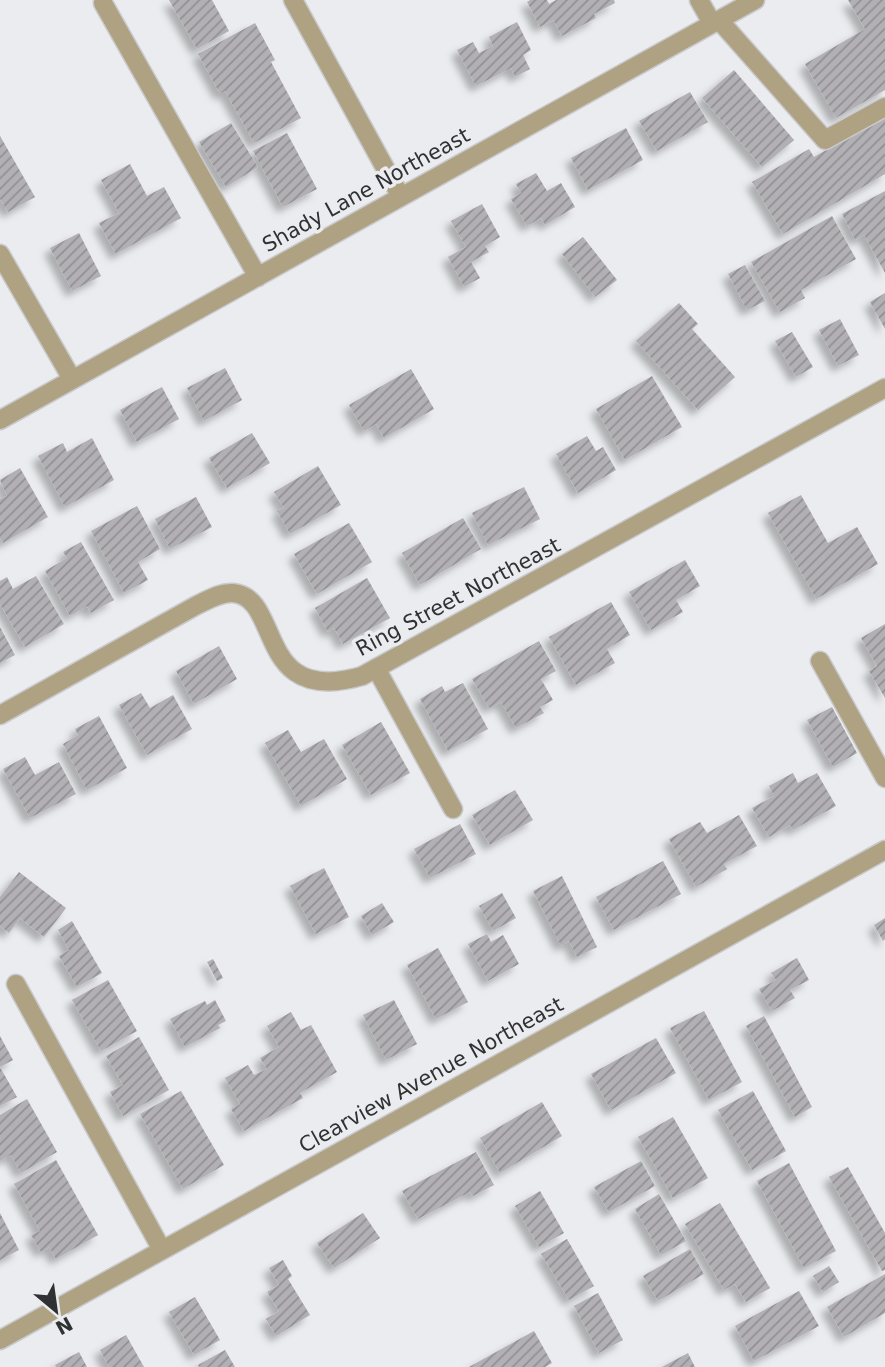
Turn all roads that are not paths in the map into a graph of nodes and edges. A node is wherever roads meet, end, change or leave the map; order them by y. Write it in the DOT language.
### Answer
graph roads {
  1 [pos="293,0"];
  2 [pos="699,0"];
  3 [pos="755,0"];
  4 [pos="103,3"];
  5 [pos="716,22"];
  6 [pos="885,107"];
  7 [pos="401,197"];
  8 [pos="0,254"];
  9 [pos="258,277"];
  10 [pos="72,379"];
  11 [pos="885,388"];
  12 [pos="0,420"];
  13 [pos="820,662"];
  14 [pos="376,668"];
  15 [pos="0,715"];
  16 [pos="885,778"];
  17 [pos="453,809"];
  18 [pos="885,850"];
  19 [pos="16,985"];
  20 [pos="162,1250"];
  21 [pos="0,1340"];
  1 -- 7 [label="street"];
  2 -- 5 [label="street"];
  3 -- 5 [label="street, Shady Lane Northeast"];
  4 -- 9 [label="street"];
  5 -- 6 [label="street"];
  5 -- 7 [label="street, Shady Lane Northeast"];
  7 -- 9 [label="street, Shady Lane Northeast"];
  8 -- 10 [label="street"];
  9 -- 10 [label="street, Shady Lane Northeast"];
  10 -- 12 [label="street, Shady Lane Northeast"];
  11 -- 14 [label="street, Ring Street Northeast"];
  13 -- 16 [label="street"];
  14 -- 15 [label="street, Ring Street Northeast"];
  14 -- 17 [label="street"];
  18 -- 20 [label="street, Clearview Avenue Northeast"];
  19 -- 20 [label="street"];
  20 -- 21 [label="street, Clearview Avenue Northeast"];
}
